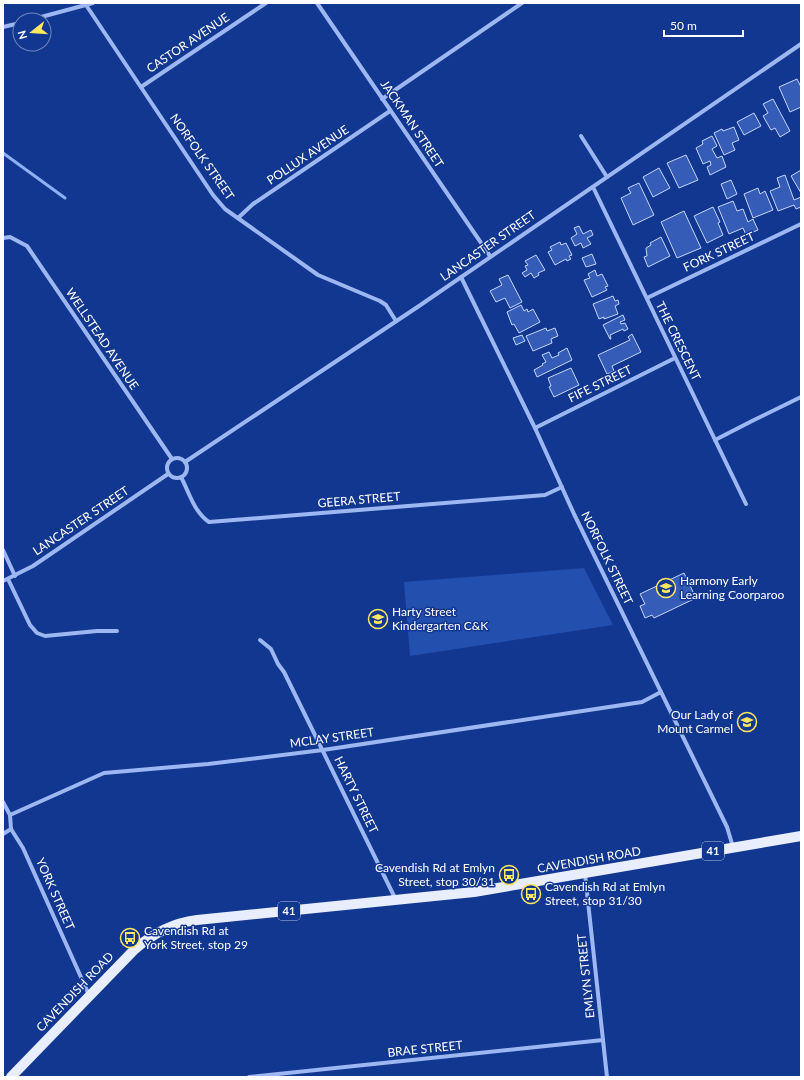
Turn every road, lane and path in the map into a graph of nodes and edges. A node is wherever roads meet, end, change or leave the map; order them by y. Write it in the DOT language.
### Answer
graph roads {
  1 [pos="93,3"];
  2 [pos="266,3"];
  3 [pos="317,3"];
  4 [pos="522,3"];
  5 [pos="86,5"];
  6 [pos="52,14"];
  7 [pos="801,44"];
  8 [pos="141,87"];
  9 [pos="382,99"];
  10 [pos="390,111"];
  11 [pos="581,136"];
  12 [pos="608,177"];
  13 [pos="593,187"];
  14 [pos="238,218"];
  15 [pos="801,224"];
  16 [pos="3,238"];
  17 [pos="490,256"];
  18 [pos="461,277"];
  19 [pos="647,298"];
  20 [pos="396,321"];
  21 [pos="675,358"];
  22 [pos="801,397"];
  23 [pos="534,428"];
  24 [pos="714,440"];
  25 [pos="172,459"];
  26 [pos="185,462"];
  27 [pos="168,474"];
  28 [pos="181,477"];
  29 [pos="562,487"];
  30 [pos="746,504"];
  31 [pos="3,550"];
  32 [pos="15,576"];
  33 [pos="8,579"];
  34 [pos="3,581"];
  35 [pos="117,631"];
  36 [pos="260,640"];
  37 [pos="661,692"];
  38 [pos="322,750"];
  39 [pos="3,802"];
  40 [pos="10,815"];
  41 [pos="11,829"];
  42 [pos="3,834"];
  43 [pos="801,836"];
  44 [pos="733,848"];
  45 [pos="585,874"];
  46 [pos="396,900"];
  47 [pos="89,996"];
  48 [pos="602,1040"];
  49 [pos="11,1077"];
  50 [pos="249,1077"];
  51 [pos="607,1077"];
  1 -- 5 [label="street"];
  2 -- 8 [label="street, CASTOR AVENUE"];
  3 -- 9 [label="street, JACKMAN STREET"];
  4 -- 9 [label="street"];
  5 -- 6 [label="street"];
  5 -- 8 [label="street, NORFOLK STREET"];
  7 -- 12 [label="street, LANCASTER STREET"];
  8 -- 14 [label="street, NORFOLK STREET"];
  9 -- 10 [label="street, JACKMAN STREET"];
  10 -- 14 [label="street, POLLUX AVENUE"];
  10 -- 17 [label="street, JACKMAN STREET"];
  11 -- 12 [label="street"];
  12 -- 13 [label="street, LANCASTER STREET"];
  13 -- 17 [label="street, LANCASTER STREET"];
  13 -- 19 [label="street, THE CRESCENT"];
  14 -- 20 [label="street, NORFOLK STREET"];
  15 -- 19 [label="street, FORK STREET"];
  16 -- 25 [label="street, WELLSTEAD AVENUE"];
  17 -- 18 [label="street, LANCASTER STREET"];
  18 -- 20 [label="street, LANCASTER STREET"];
  18 -- 23 [label="street, NORFOLK STREET"];
  19 -- 21 [label="street, THE CRESCENT"];
  20 -- 26 [label="street, LANCASTER STREET"];
  21 -- 23 [label="street, FIFE STREET"];
  21 -- 24 [label="street, THE CRESCENT"];
  22 -- 24 [label="street"];
  23 -- 29 [label="street, NORFOLK STREET"];
  24 -- 30 [label="street, THE CRESCENT"];
  25 -- 26 [label="street"];
  25 -- 27 [label="street"];
  26 -- 28 [label="street"];
  27 -- 28 [label="street"];
  27 -- 32 [label="street, LANCASTER STREET"];
  28 -- 29 [label="street, GEERA STREET"];
  29 -- 37 [label="street, NORFOLK STREET"];
  31 -- 32 [label="street"];
  32 -- 33 [label="street, LANCASTER STREET"];
  33 -- 34 [label="street, LANCASTER STREET"];
  33 -- 35 [label="street"];
  36 -- 38 [label="street, HARTY STREET"];
  37 -- 38 [label="street, MCLAY STREET"];
  37 -- 44 [label="street, NORFOLK STREET"];
  38 -- 40 [label="street, MCLAY STREET"];
  38 -- 46 [label="street, HARTY STREET"];
  39 -- 40 [label="street"];
  40 -- 41 [label="street"];
  41 -- 42 [label="street"];
  41 -- 47 [label="street, YORK STREET"];
  43 -- 44 [label="main road, CAVENDISH ROAD / 41"];
  44 -- 45 [label="main road, CAVENDISH ROAD / 41"];
  45 -- 46 [label="main road, CAVENDISH ROAD / 41"];
  45 -- 48 [label="street, EMLYN STREET"];
  46 -- 47 [label="main road, CAVENDISH ROAD / 41"];
  47 -- 49 [label="main road, CAVENDISH ROAD / 41"];
  48 -- 50 [label="street, BRAE STREET"];
  48 -- 51 [label="street, EMLYN STREET"];
}
